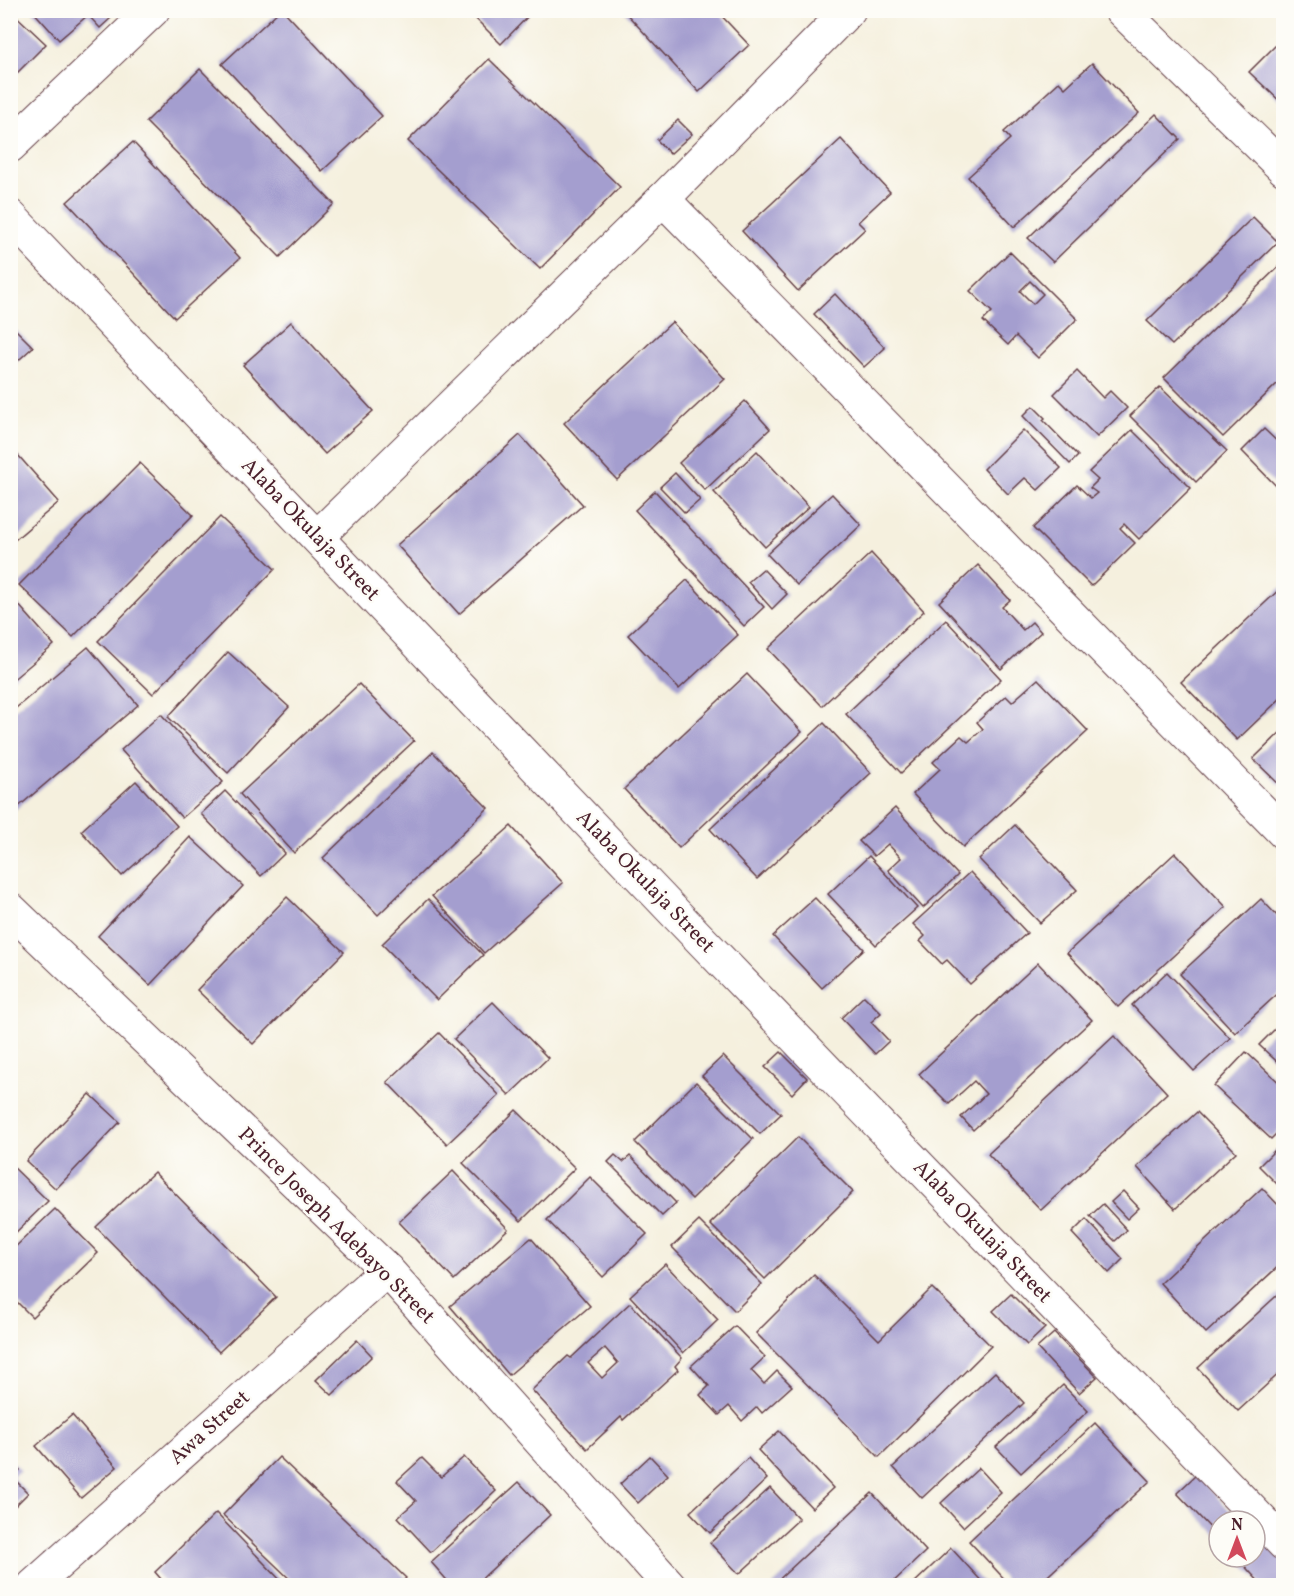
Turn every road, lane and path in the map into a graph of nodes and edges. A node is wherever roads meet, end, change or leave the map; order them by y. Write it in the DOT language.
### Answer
graph roads {
  1 [pos="153,10"];
  2 [pos="849,10"];
  3 [pos="1121,10"];
  4 [pos="10,146"];
  5 [pos="1284,169"];
  6 [pos="663,199"];
  7 [pos="10,216"];
  8 [pos="317,537"];
  9 [pos="1284,833"];
  10 [pos="10,909"];
  11 [pos="387,1270"];
  12 [pos="1284,1544"];
  13 [pos="33,1586"];
  14 [pos="670,1586"];
  1 -- 4 [label="street"];
  2 -- 6 [label="street"];
  3 -- 5 [label="street"];
  6 -- 8 [label="street"];
  6 -- 9 [label="street"];
  7 -- 8 [label="street, Alaba Okulaja Street"];
  8 -- 12 [label="street, Alaba Okulaja Street"];
  10 -- 11 [label="street, Prince Joseph Adebayo Street"];
  11 -- 13 [label="street, Awa Street"];
  11 -- 14 [label="street, Prince Joseph Adebayo Street"];
}
